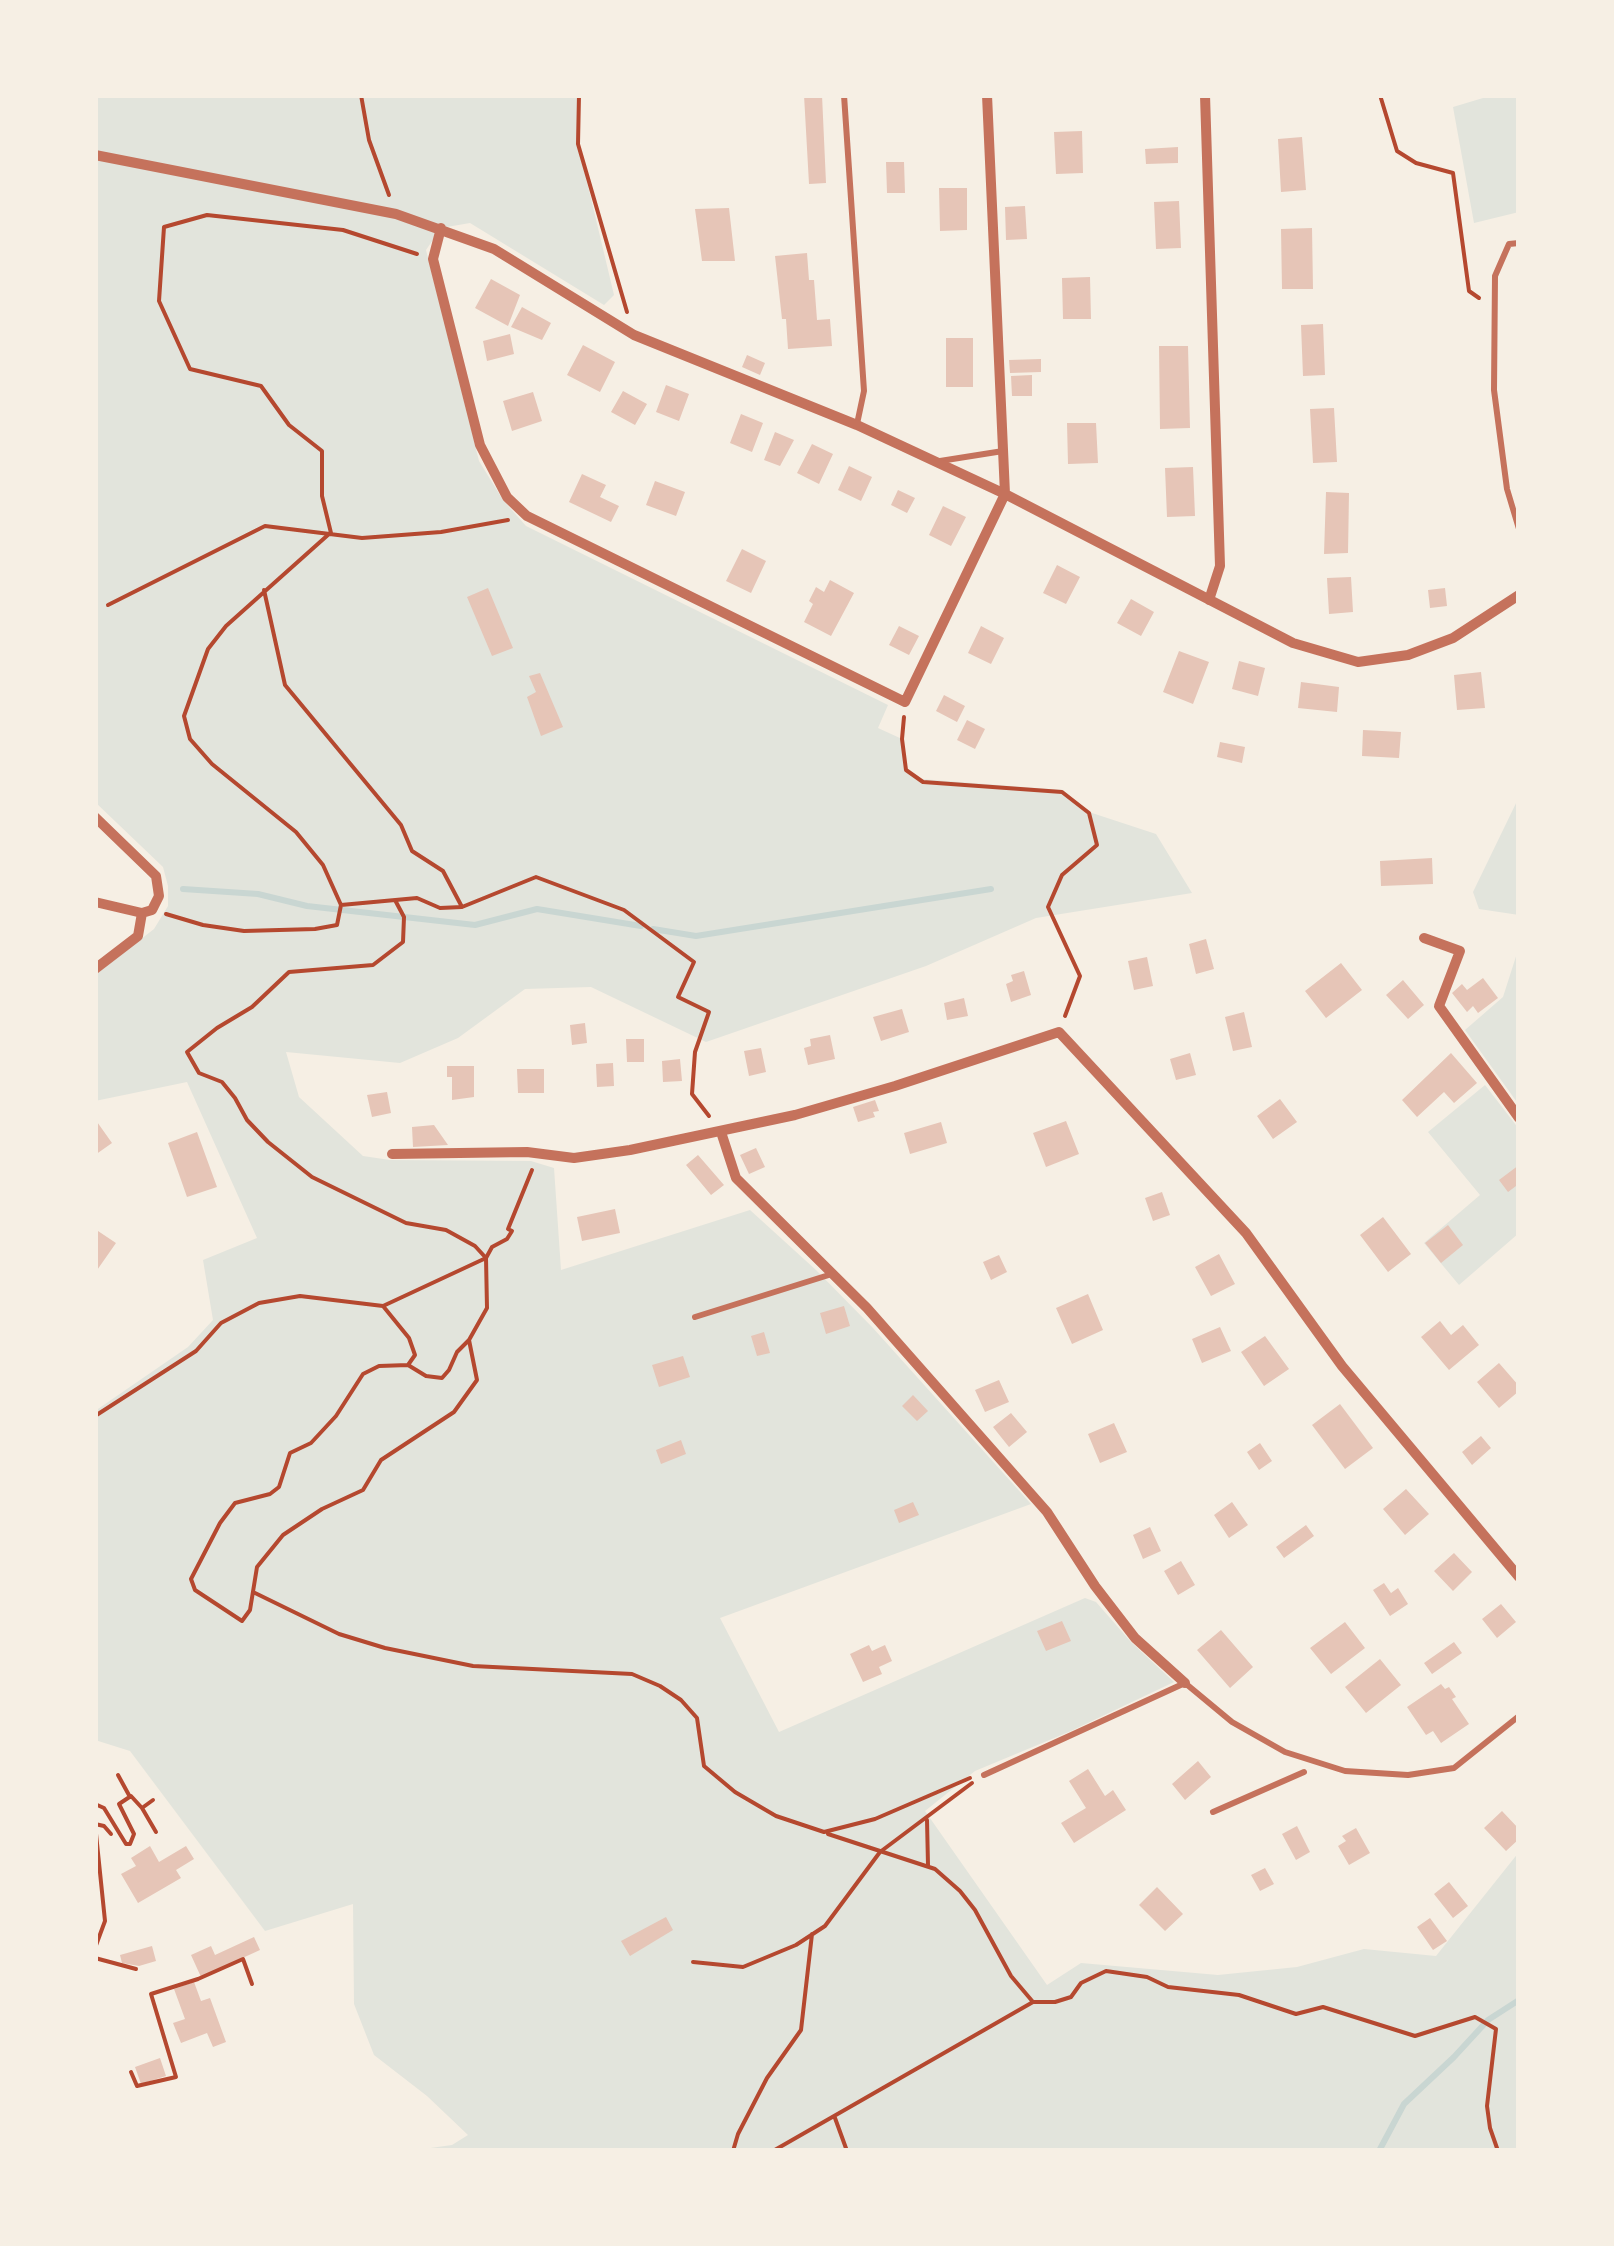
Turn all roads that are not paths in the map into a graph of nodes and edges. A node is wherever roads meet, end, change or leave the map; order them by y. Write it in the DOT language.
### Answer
graph roads {
  1 [pos="844,95"];
  2 [pos="988,95"];
  3 [pos="1205,95"];
  4 [pos="95,155"];
  5 [pos="440,228"];
  6 [pos="1519,242"];
  7 [pos="857,425"];
  8 [pos="1003,451"];
  9 [pos="934,462"];
  10 [pos="1005,494"];
  11 [pos="1519,529"];
  12 [pos="1519,596"];
  13 [pos="1209,600"];
  14 [pos="95,817"];
  15 [pos="95,902"];
  16 [pos="147,912"];
  17 [pos="1424,938"];
  18 [pos="95,969"];
  19 [pos="1519,1118"];
  20 [pos="721,1132"];
  21 [pos="392,1154"];
  22 [pos="833,1273"];
  23 [pos="695,1318"];
  24 [pos="1519,1578"];
  25 [pos="1185,1683"];
  26 [pos="1519,1716"];
  27 [pos="1304,1772"];
  28 [pos="984,1775"];
  29 [pos="1213,1812"];
  1 -- 7 [label="lane"];
  2 -- 8 [label="street"];
  3 -- 13 [label="street"];
  4 -- 5 [label="street"];
  5 -- 7 [label="street"];
  5 -- 10 [label="street"];
  6 -- 11 [label="lane"];
  7 -- 9 [label="street"];
  8 -- 9 [label="lane"];
  8 -- 10 [label="street"];
  9 -- 10 [label="street"];
  10 -- 13 [label="street"];
  12 -- 13 [label="street"];
  14 -- 16 [label="street"];
  15 -- 16 [label="street"];
  16 -- 18 [label="street"];
  17 -- 19 [label="street"];
  20 -- 21 [label="street"];
  20 -- 22 [label="street"];
  20 -- 24 [label="street"];
  22 -- 23 [label="lane"];
  22 -- 25 [label="street"];
  25 -- 26 [label="lane"];
  25 -- 28 [label="lane"];
  27 -- 29 [label="lane"];
}
